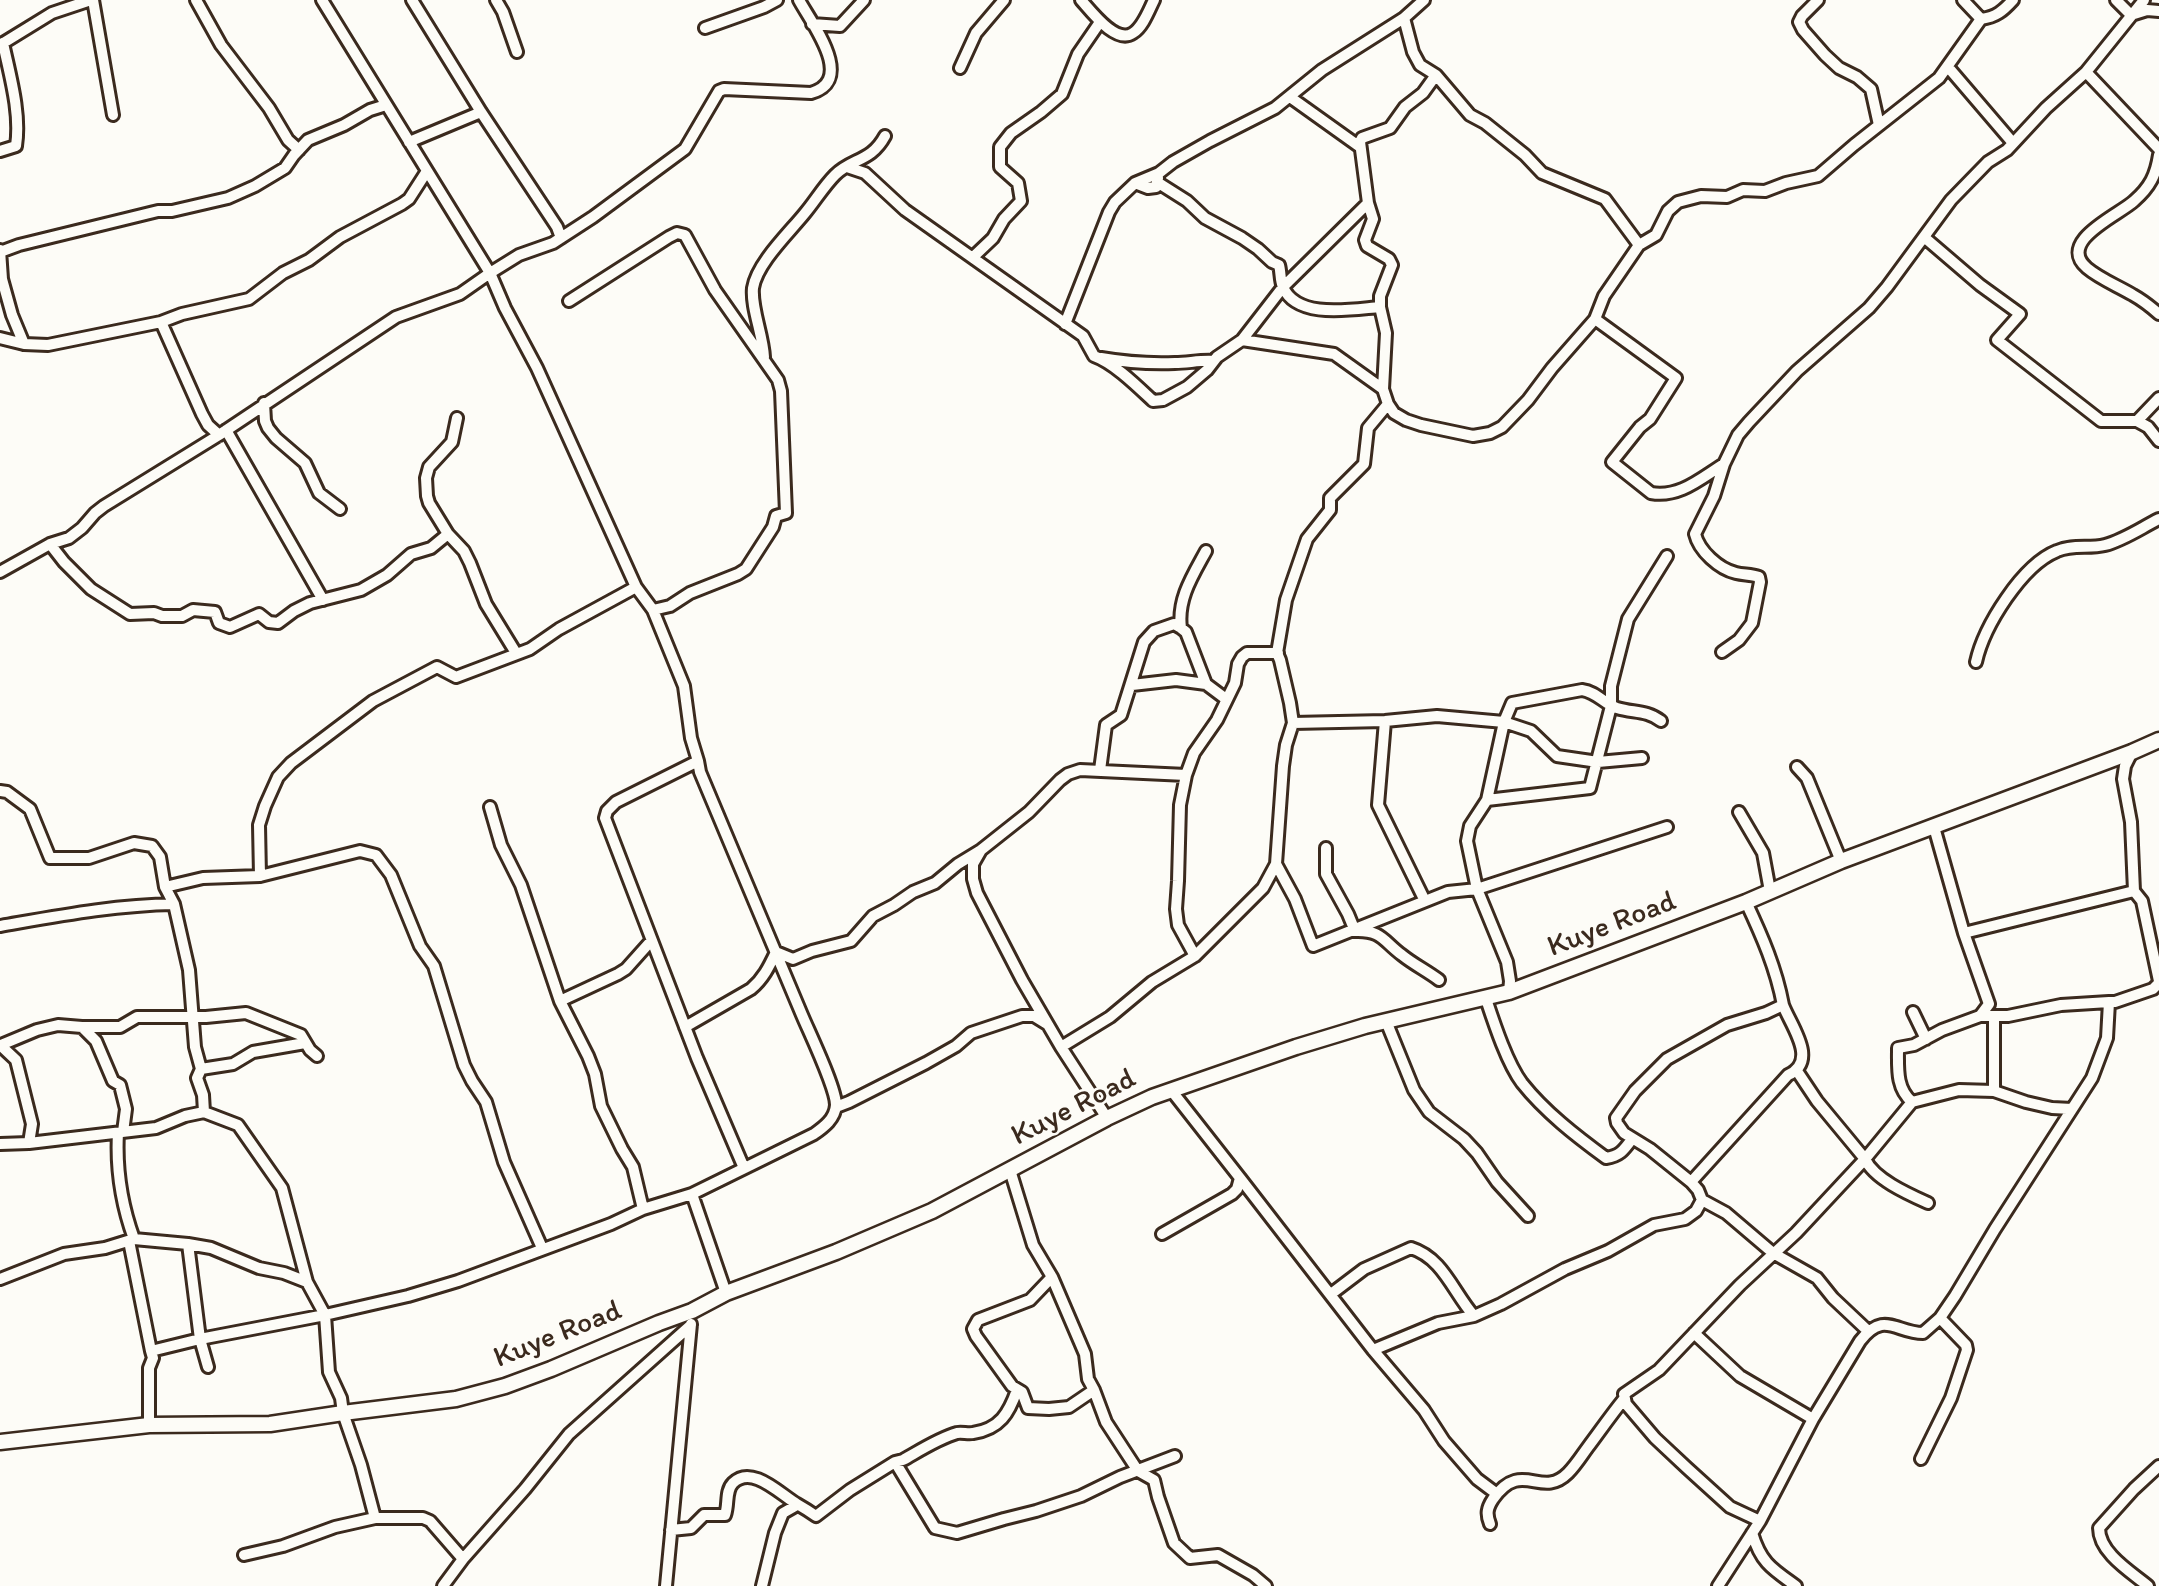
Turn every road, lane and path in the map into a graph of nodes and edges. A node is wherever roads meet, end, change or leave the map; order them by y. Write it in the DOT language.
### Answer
graph roads {
  1 [pos="92,0"];
  2 [pos="197,0"];
  3 [pos="322,0"];
  4 [pos="411,0"];
  5 [pos="496,0"];
  6 [pos="777,0"];
  7 [pos="799,0"];
  8 [pos="864,0"];
  9 [pos="1004,0"];
  10 [pos="1081,0"];
  11 [pos="1154,0"];
  12 [pos="1424,0"];
  13 [pos="1818,0"];
  14 [pos="1963,0"];
  15 [pos="2014,0"];
  16 [pos="2116,0"];
  17 [pos="2144,0"];
  18 [pos="2159,11"];
  19 [pos="2131,15"];
  20 [pos="1404,18"];
  21 [pos="1981,19"];
  22 [pos="1100,22"];
  23 [pos="812,24"];
  24 [pos="830,25"];
  25 [pos="705,28"];
  26 [pos="822,38"];
  27 [pos="2,44"];
  28 [pos="517,52"];
  29 [pos="1948,67"];
  30 [pos="960,68"];
  31 [pos="2086,72"];
  32 [pos="1436,75"];
  33 [pos="1290,97"];
  34 [pos="386,105"];
  35 [pos="481,112"];
  36 [pos="113,115"];
  37 [pos="1880,125"];
  38 [pos="885,136"];
  39 [pos="409,142"];
  40 [pos="2013,143"];
  41 [pos="1360,147"];
  42 [pos="2159,149"];
  43 [pos="0,150"];
  44 [pos="299,150"];
  45 [pos="2159,155"];
  46 [pos="847,167"];
  47 [pos="427,171"];
  48 [pos="1158,178"];
  49 [pos="1368,203"];
  50 [pos="1924,237"];
  51 [pos="561,238"];
  52 [pos="1639,245"];
  53 [pos="0,251"];
  54 [pos="973,257"];
  55 [pos="489,273"];
  56 [pos="1283,288"];
  57 [pos="569,301"];
  58 [pos="1380,307"];
  59 [pos="2159,314"];
  60 [pos="1595,319"];
  61 [pos="161,323"];
  62 [pos="1065,324"];
  63 [pos="0,338"];
  64 [pos="1242,340"];
  65 [pos="24,344"];
  66 [pos="1094,356"];
  67 [pos="764,360"];
  68 [pos="1214,361"];
  69 [pos="1383,388"];
  70 [pos="2159,398"];
  71 [pos="264,404"];
  72 [pos="1388,404"];
  73 [pos="457,418"];
  74 [pos="2137,421"];
  75 [pos="223,433"];
  76 [pos="2159,441"];
  77 [pos="1724,464"];
  78 [pos="340,509"];
  79 [pos="2159,519"];
  80 [pos="448,534"];
  81 [pos="50,544"];
  82 [pos="1206,551"];
  83 [pos="1667,556"];
  84 [pos="0,572"];
  85 [pos="636,587"];
  86 [pos="323,600"];
  87 [pos="653,610"];
  88 [pos="1181,628"];
  89 [pos="1722,652"];
  90 [pos="516,653"];
  91 [pos="1278,653"];
  92 [pos="1976,662"];
  93 [pos="1206,684"];
  94 [pos="1132,685"];
  95 [pos="1226,699"];
  96 [pos="1611,706"];
  97 [pos="1385,721"];
  98 [pos="1661,721"];
  99 [pos="1504,722"];
  100 [pos="1293,723"];
  101 [pos="2159,740"];
  102 [pos="2132,752"];
  103 [pos="1642,758"];
  104 [pos="698,761"];
  105 [pos="1598,762"];
  106 [pos="1797,767"];
  107 [pos="1100,770"];
  108 [pos="1186,775"];
  109 [pos="0,790"];
  110 [pos="1487,800"];
  111 [pos="489,807"];
  112 [pos="1739,812"];
  113 [pos="1667,827"];
  114 [pos="1934,827"];
  115 [pos="1326,848"];
  116 [pos="981,850"];
  117 [pos="1841,861"];
  118 [pos="1276,864"];
  119 [pos="260,876"];
  120 [pos="165,887"];
  121 [pos="1477,889"];
  122 [pos="1770,891"];
  123 [pos="2134,891"];
  124 [pos="1425,901"];
  125 [pos="1746,902"];
  126 [pos="174,904"];
  127 [pos="0,926"];
  128 [pos="1355,931"];
  129 [pos="1964,933"];
  130 [pos="652,941"];
  131 [pos="775,952"];
  132 [pos="1195,956"];
  133 [pos="1439,980"];
  134 [pos="2159,982"];
  135 [pos="1509,992"];
  136 [pos="1486,999"];
  137 [pos="561,1001"];
  138 [pos="2109,1002"];
  139 [pos="1783,1005"];
  140 [pos="1913,1013"];
  141 [pos="1994,1016"];
  142 [pos="192,1017"];
  143 [pos="1980,1017"];
  144 [pos="1386,1021"];
  145 [pos="1050,1025"];
  146 [pos="82,1027"];
  147 [pos="685,1027"];
  148 [pos="1926,1039"];
  149 [pos="305,1043"];
  150 [pos="0,1045"];
  151 [pos="1061,1046"];
  152 [pos="317,1056"];
  153 [pos="201,1069"];
  154 [pos="1797,1071"];
  155 [pos="1171,1090"];
  156 [pos="1994,1091"];
  157 [pos="1912,1102"];
  158 [pos="836,1107"];
  159 [pos="2072,1109"];
  160 [pos="204,1112"];
  161 [pos="1107,1118"];
  162 [pos="120,1133"];
  163 [pos="1632,1139"];
  164 [pos="29,1143"];
  165 [pos="0,1144"];
  166 [pos="1865,1158"];
  167 [pos="744,1168"];
  168 [pos="1010,1170"];
  169 [pos="1240,1178"];
  170 [pos="1691,1182"];
  171 [pos="692,1194"];
  172 [pos="1702,1200"];
  173 [pos="1928,1203"];
  174 [pos="642,1209"];
  175 [pos="1528,1216"];
  176 [pos="1162,1234"];
  177 [pos="132,1240"];
  178 [pos="188,1244"];
  179 [pos="542,1248"];
  180 [pos="1773,1253"];
  181 [pos="1052,1277"];
  182 [pos="0,1279"];
  183 [pos="307,1282"];
  184 [pos="726,1293"];
  185 [pos="1331,1294"];
  186 [pos="325,1315"];
  187 [pos="1474,1316"];
  188 [pos="692,1318"];
  189 [pos="1940,1318"];
  190 [pos="1868,1331"];
  191 [pos="1694,1333"];
  192 [pos="200,1339"];
  193 [pos="1373,1350"];
  194 [pos="150,1351"];
  195 [pos="208,1367"];
  196 [pos="1017,1390"];
  197 [pos="1094,1390"];
  198 [pos="1624,1399"];
  199 [pos="342,1413"];
  200 [pos="1813,1419"];
  201 [pos="149,1425"];
  202 [pos="0,1441"];
  203 [pos="1175,1456"];
  204 [pos="1921,1459"];
  205 [pos="895,1462"];
  206 [pos="2159,1466"];
  207 [pos="1138,1471"];
  208 [pos="1497,1494"];
  209 [pos="797,1505"];
  210 [pos="375,1518"];
  211 [pos="1760,1521"];
  212 [pos="1490,1524"];
  213 [pos="671,1530"];
  214 [pos="1752,1533"];
  215 [pos="244,1555"];
  216 [pos="463,1559"];
  217 [pos="443,1586"];
  218 [pos="666,1586"];
  219 [pos="762,1586"];
  220 [pos="1266,1586"];
  221 [pos="1718,1586"];
  222 [pos="1796,1586"];
  223 [pos="2148,1586"];
  1 -- 27 [label="street"];
  1 -- 36 [label="street"];
  2 -- 44 [label="street"];
  3 -- 34 [label="street"];
  4 -- 35 [label="street"];
  5 -- 28 [label="street"];
  6 -- 25 [label="street"];
  7 -- 23 [label="street"];
  8 -- 24 [label="street"];
  9 -- 30 [label="street"];
  10 -- 22 [label="street"];
  11 -- 22 [label="street"];
  12 -- 20 [label="street"];
  13 -- 37 [label="street"];
  14 -- 21 [label="street"];
  15 -- 21 [label="street"];
  16 -- 19 [label="street"];
  17 -- 19 [label="street"];
  18 -- 19 [label="street"];
  19 -- 31 [label="street"];
  20 -- 32 [label="street"];
  20 -- 33 [label="street"];
  21 -- 29 [label="street"];
  22 -- 54 [label="street"];
  23 -- 24 [label="street"];
  23 -- 26 [label="street"];
  24 -- 26 [label="street"];
  26 -- 51 [label="street"];
  27 -- 43 [label="street"];
  29 -- 37 [label="street"];
  29 -- 40 [label="street"];
  31 -- 40 [label="street"];
  31 -- 42 [label="street"];
  32 -- 41 [label="street"];
  32 -- 52 [label="street"];
  33 -- 41 [label="street"];
  33 -- 48 [label="street"];
  34 -- 39 [label="street"];
  34 -- 44 [label="street"];
  35 -- 39 [label="street"];
  35 -- 51 [label="street"];
  37 -- 52 [label="street"];
  38 -- 46 [label="street"];
  39 -- 47 [label="street"];
  40 -- 50 [label="street"];
  41 -- 49 [label="street"];
  44 -- 53 [label="street"];
  45 -- 59 [label="street"];
  46 -- 54 [label="street"];
  46 -- 67 [label="street"];
  47 -- 55 [label="street"];
  47 -- 61 [label="street"];
  48 -- 56 [label="street"];
  48 -- 62 [label="street"];
  49 -- 56 [label="street"];
  49 -- 58 [label="street"];
  50 -- 74 [label="street"];
  50 -- 77 [label="street"];
  51 -- 55 [label="street"];
  52 -- 60 [label="street"];
  53 -- 65 [label="street"];
  54 -- 62 [label="street"];
  55 -- 71 [label="street"];
  55 -- 85 [label="street"];
  56 -- 58 [label="street"];
  56 -- 64 [label="street"];
  57 -- 67 [label="street"];
  58 -- 69 [label="street"];
  60 -- 72 [label="street"];
  60 -- 77 [label="street"];
  61 -- 65 [label="street"];
  61 -- 75 [label="street"];
  62 -- 66 [label="street"];
  63 -- 65 [label="street"];
  64 -- 68 [label="street"];
  64 -- 69 [label="street"];
  66 -- 68 [label="street"];
  66 -- 68 [label="street"];
  67 -- 87 [label="street"];
  69 -- 72 [label="street"];
  70 -- 74 [label="street"];
  71 -- 75 [label="street"];
  71 -- 78 [label="street"];
  72 -- 91 [label="street"];
  73 -- 80 [label="street"];
  74 -- 76 [label="street"];
  75 -- 81 [label="street"];
  75 -- 86 [label="street"];
  77 -- 89 [label="street"];
  79 -- 92 [label="street"];
  80 -- 86 [label="street"];
  80 -- 90 [label="street"];
  81 -- 84 [label="street"];
  81 -- 86 [label="street"];
  82 -- 88 [label="street"];
  83 -- 96 [label="street"];
  85 -- 87 [label="street"];
  85 -- 90 [label="street"];
  87 -- 104 [label="street"];
  88 -- 93 [label="street"];
  88 -- 94 [label="street"];
  90 -- 119 [label="street"];
  91 -- 95 [label="street"];
  91 -- 100 [label="street"];
  93 -- 94 [label="street"];
  93 -- 95 [label="street"];
  94 -- 107 [label="street"];
  95 -- 108 [label="street"];
  96 -- 98 [label="street"];
  96 -- 99 [label="street"];
  96 -- 105 [label="street"];
  97 -- 99 [label="street"];
  97 -- 100 [label="street"];
  97 -- 124 [label="street"];
  99 -- 105 [label="street"];
  99 -- 110 [label="street"];
  100 -- 118 [label="street"];
  101 -- 102 [label="street, Kuye Road"];
  102 -- 114 [label="street, Kuye Road"];
  102 -- 123 [label="street"];
  103 -- 105 [label="street"];
  104 -- 130 [label="street"];
  104 -- 131 [label="street"];
  105 -- 110 [label="street"];
  106 -- 117 [label="street"];
  107 -- 108 [label="street"];
  107 -- 116 [label="street"];
  108 -- 132 [label="street"];
  109 -- 120 [label="street"];
  110 -- 121 [label="street"];
  111 -- 137 [label="street"];
  112 -- 122 [label="street"];
  113 -- 121 [label="street"];
  114 -- 117 [label="street, Kuye Road"];
  114 -- 129 [label="street"];
  115 -- 128 [label="street"];
  116 -- 131 [label="street"];
  116 -- 145 [label="street"];
  117 -- 122 [label="street, Kuye Road"];
  118 -- 128 [label="street"];
  118 -- 132 [label="street"];
  119 -- 120 [label="street"];
  119 -- 179 [label="street"];
  120 -- 126 [label="street"];
  121 -- 124 [label="street"];
  121 -- 135 [label="street"];
  122 -- 125 [label="street, Kuye Road"];
  123 -- 129 [label="street"];
  123 -- 134 [label="street"];
  124 -- 128 [label="street"];
  125 -- 135 [label="street, Kuye Road"];
  125 -- 139 [label="street"];
  126 -- 127 [label="street"];
  126 -- 142 [label="street"];
  128 -- 133 [label="street"];
  129 -- 143 [label="street"];
  130 -- 137 [label="street"];
  130 -- 147 [label="street"];
  131 -- 147 [label="street"];
  131 -- 158 [label="street"];
  132 -- 151 [label="street"];
  134 -- 138 [label="street"];
  135 -- 136 [label="street, Kuye Road"];
  136 -- 144 [label="street, Kuye Road"];
  136 -- 163 [label="street"];
  137 -- 174 [label="street"];
  138 -- 141 [label="street"];
  138 -- 159 [label="street"];
  139 -- 154 [label="street"];
  139 -- 163 [label="street"];
  140 -- 148 [label="street"];
  141 -- 143 [label="street"];
  141 -- 156 [label="street"];
  142 -- 146 [label="street"];
  142 -- 149 [label="street"];
  142 -- 153 [label="street"];
  143 -- 148 [label="street"];
  144 -- 155 [label="street, Kuye Road"];
  144 -- 175 [label="street"];
  145 -- 151 [label="street"];
  145 -- 158 [label="street"];
  146 -- 150 [label="street"];
  146 -- 162 [label="street"];
  147 -- 167 [label="street"];
  148 -- 157 [label="street"];
  149 -- 152 [label="street"];
  149 -- 153 [label="street"];
  150 -- 164 [label="street"];
  151 -- 161 [label="street"];
  153 -- 160 [label="street"];
  154 -- 166 [label="street"];
  154 -- 170 [label="street"];
  155 -- 161 [label="street, Kuye Road"];
  155 -- 169 [label="street"];
  156 -- 157 [label="street"];
  156 -- 159 [label="street"];
  157 -- 166 [label="street"];
  158 -- 167 [label="street"];
  159 -- 189 [label="street"];
  160 -- 162 [label="street"];
  160 -- 183 [label="street"];
  161 -- 168 [label="street, Kuye Road"];
  162 -- 164 [label="street"];
  162 -- 177 [label="street"];
  163 -- 170 [label="street"];
  164 -- 165 [label="street"];
  166 -- 173 [label="street"];
  166 -- 180 [label="street"];
  167 -- 171 [label="street"];
  168 -- 181 [label="street"];
  168 -- 184 [label="street, Kuye Road"];
  169 -- 176 [label="street"];
  169 -- 185 [label="street"];
  170 -- 172 [label="street"];
  171 -- 174 [label="street"];
  171 -- 184 [label="street"];
  172 -- 180 [label="street"];
  172 -- 187 [label="street"];
  174 -- 179 [label="street"];
  177 -- 178 [label="street"];
  177 -- 182 [label="street"];
  177 -- 194 [label="street"];
  178 -- 183 [label="street"];
  178 -- 192 [label="street"];
  179 -- 186 [label="street"];
  180 -- 190 [label="street"];
  180 -- 191 [label="street"];
  181 -- 196 [label="street"];
  181 -- 197 [label="street"];
  183 -- 186 [label="street"];
  184 -- 188 [label="street, Kuye Road"];
  185 -- 187 [label="street"];
  185 -- 193 [label="street"];
  186 -- 192 [label="street"];
  186 -- 199 [label="street"];
  187 -- 193 [label="street"];
  188 -- 199 [label="street, Kuye Road"];
  188 -- 213 [label="street"];
  188 -- 216 [label="street"];
  189 -- 190 [label="street"];
  189 -- 204 [label="street"];
  190 -- 200 [label="street"];
  191 -- 198 [label="street"];
  191 -- 200 [label="street"];
  192 -- 194 [label="street"];
  192 -- 195 [label="street"];
  193 -- 208 [label="street"];
  194 -- 201 [label="street"];
  196 -- 197 [label="street"];
  196 -- 205 [label="street"];
  197 -- 207 [label="street"];
  198 -- 208 [label="street"];
  198 -- 211 [label="street"];
  199 -- 201 [label="street, Kuye Road"];
  199 -- 210 [label="street"];
  200 -- 211 [label="street"];
  201 -- 202 [label="street, Kuye Road"];
  203 -- 207 [label="street"];
  205 -- 207 [label="street"];
  205 -- 209 [label="street"];
  206 -- 223 [label="street"];
  207 -- 220 [label="street"];
  208 -- 212 [label="street"];
  209 -- 213 [label="street"];
  209 -- 219 [label="street"];
  210 -- 215 [label="street"];
  210 -- 216 [label="street"];
  211 -- 214 [label="street"];
  213 -- 218 [label="street"];
  214 -- 221 [label="street"];
  214 -- 222 [label="street"];
  216 -- 217 [label="street"];
}
